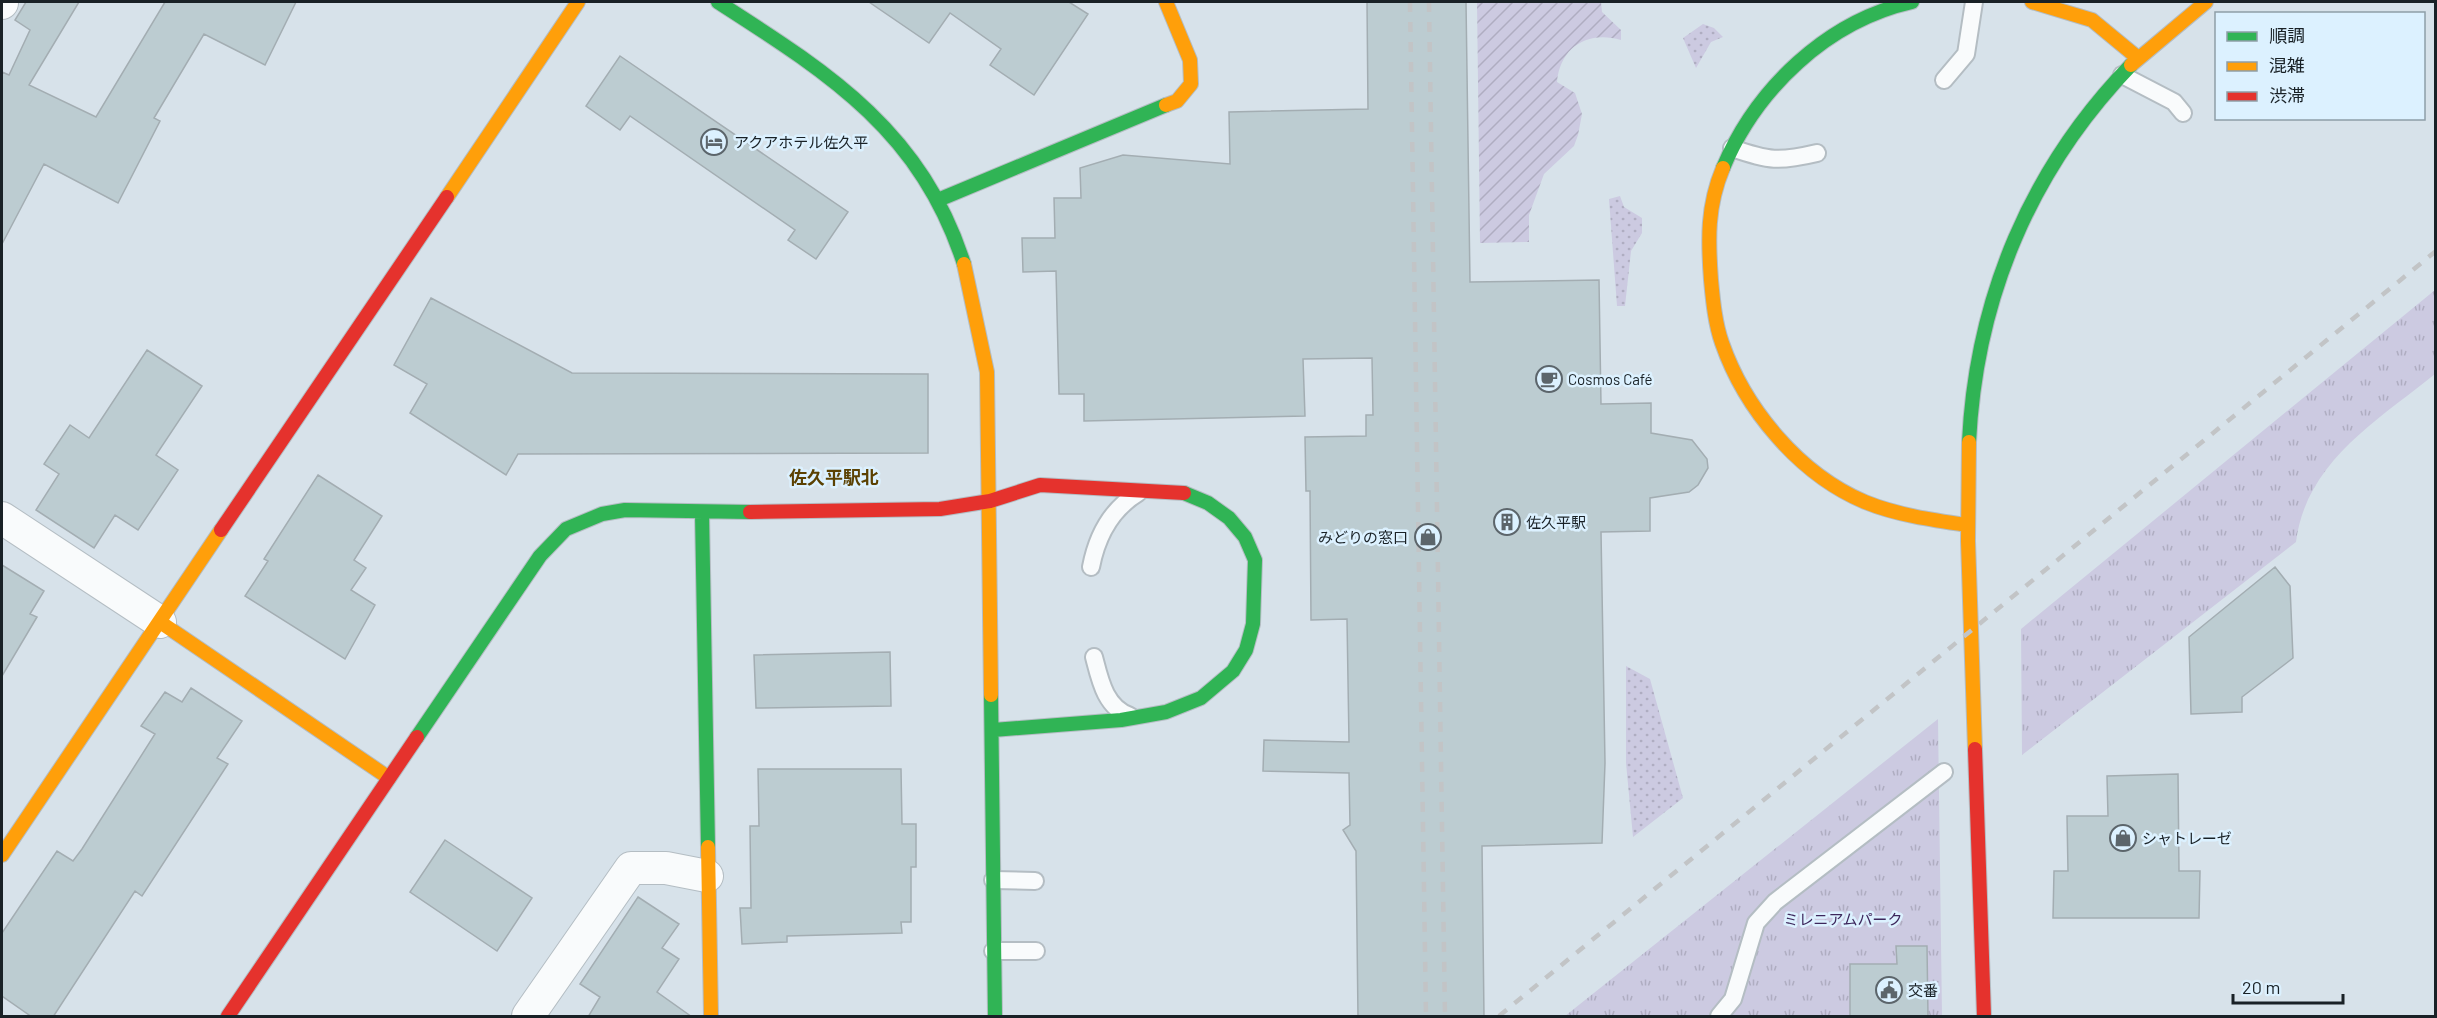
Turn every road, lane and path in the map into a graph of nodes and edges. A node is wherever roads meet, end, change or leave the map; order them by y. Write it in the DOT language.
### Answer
graph roads {
  1 [pos="578,2"];
  2 [pos="718,2"];
  3 [pos="1166,2"];
  4 [pos="1912,2"];
  5 [pos="1974,2"];
  6 [pos="2032,2"];
  7 [pos="2206,2"];
  8 [pos="2138,58"];
  9 [pos="2122,75"];
  10 [pos="1944,80"];
  11 [pos="2183,113"];
  12 [pos="1732,148"];
  13 [pos="1817,153"];
  14 [pos="938,200"];
  15 [pos="1141,491"];
  16 [pos="990,501"];
  17 [pos="702,513"];
  18 [pos="2,518"];
  19 [pos="1967,525"];
  20 [pos="1091,567"];
  21 [pos="160,622"];
  22 [pos="1094,657"];
  23 [pos="1139,719"];
  24 [pos="993,730"];
  25 [pos="1944,772"];
  26 [pos="389,778"];
  27 [pos="2,855"];
  28 [pos="707,876"];
  29 [pos="993,880"];
  30 [pos="1035,881"];
  31 [pos="993,951"];
  32 [pos="1036,951"];
  33 [pos="228,1017"];
  34 [pos="528,1017"];
  35 [pos="711,1017"];
  36 [pos="995,1017"];
  37 [pos="1719,1017"];
  38 [pos="1984,1017"];
  1 -- 21 [label="street"];
  2 -- 14 [label="street"];
  3 -- 14 [label="street"];
  4 -- 12 [label="street"];
  5 -- 10 [label="lane"];
  6 -- 8 [label="street"];
  7 -- 8 [label="street"];
  8 -- 9 [label="street"];
  9 -- 11 [label="lane"];
  9 -- 19 [label="street"];
  12 -- 13 [label="lane"];
  12 -- 19 [label="street"];
  14 -- 16 [label="street"];
  15 -- 16 [label="street"];
  15 -- 20 [label="lane"];
  15 -- 23 [label="street"];
  16 -- 17 [label="street"];
  16 -- 24 [label="street"];
  17 -- 26 [label="street"];
  17 -- 28 [label="street"];
  18 -- 21 [label="street"];
  19 -- 38 [label="street"];
  21 -- 26 [label="street"];
  21 -- 27 [label="street"];
  22 -- 23 [label="lane"];
  23 -- 24 [label="street"];
  24 -- 29 [label="street"];
  25 -- 37 [label="lane"];
  26 -- 33 [label="street"];
  28 -- 34 [label="street"];
  28 -- 35 [label="street"];
  29 -- 30 [label="lane"];
  29 -- 31 [label="street"];
  31 -- 32 [label="lane"];
  31 -- 36 [label="street"];
}
